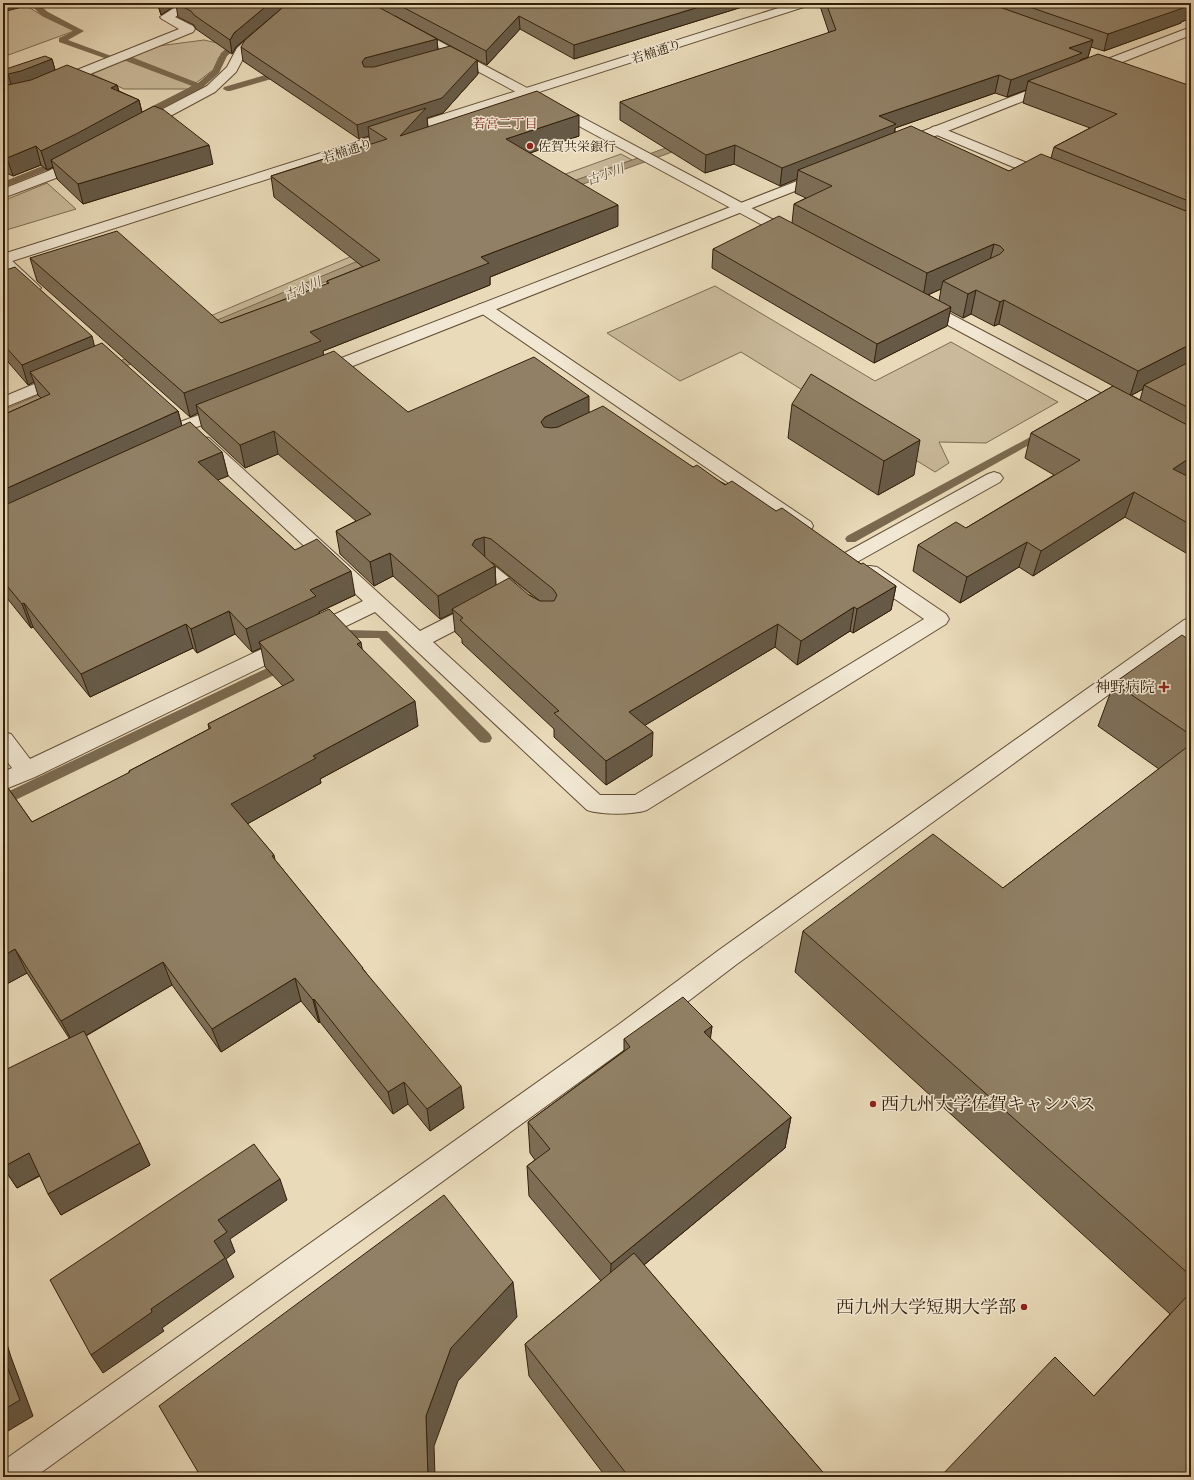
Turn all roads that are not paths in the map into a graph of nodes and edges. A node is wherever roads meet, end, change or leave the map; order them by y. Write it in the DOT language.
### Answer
graph roads {
  1 [pos="190,3"];
  2 [pos="298,3"];
  3 [pos="359,3"];
  4 [pos="806,3"];
  5 [pos="1191,31"];
  6 [pos="452,54"];
  7 [pos="1100,55"];
  8 [pos="437,58"];
  9 [pos="1114,60"];
  10 [pos="1135,68"];
  11 [pos="525,93"];
  12 [pos="3,95"];
  13 [pos="937,130"];
  14 [pos="129,132"];
  15 [pos="886,150"];
  16 [pos="93,154"];
  17 [pos="835,170"];
  18 [pos="1059,181"];
  19 [pos="5,190"];
  20 [pos="740,208"];
  21 [pos="807,243"];
  22 [pos="3,259"];
  23 [pos="42,296"];
  24 [pos="923,300"];
  25 [pos="484,308"];
  26 [pos="74,372"];
  27 [pos="302,380"];
  28 [pos="3,402"];
  29 [pos="244,403"];
  30 [pos="1131,410"];
  31 [pos="173,413"];
  32 [pos="189,435"];
  33 [pos="994,478"];
  34 [pos="819,537"];
  35 [pos="485,568"];
  36 [pos="513,591"];
  37 [pos="377,602"];
  38 [pos="540,614"];
  39 [pos="1188,631"];
  40 [pos="418,641"];
  41 [pos="3,740"];
  42 [pos="27,771"];
  43 [pos="3,782"];
  44 [pos="8,1477"];
  1 -- 12 [label="street"];
  2 -- 14 [label="street"];
  3 -- 6 [label="street"];
  4 -- 11 [label="street, 若楠通り"];
  5 -- 9 [label="street"];
  6 -- 8 [label="street"];
  6 -- 11 [label="street"];
  7 -- 9 [label="street"];
  9 -- 10 [label="street"];
  9 -- 13 [label="street"];
  11 -- 20 [label="street"];
  11 -- 22 [label="street, 若楠通り"];
  13 -- 15 [label="street"];
  13 -- 18 [label="street"];
  16 -- 19 [label="street"];
  17 -- 20 [label="street"];
  20 -- 21 [label="street"];
  20 -- 25 [label="street"];
  22 -- 23 [label="street"];
  24 -- 30 [label="street"];
  25 -- 27 [label="street"];
  25 -- 34 [label="street"];
  26 -- 28 [label="street"];
  29 -- 32 [label="street"];
  31 -- 32 [label="street"];
  32 -- 37 [label="street"];
  33 -- 40 [label="street"];
  35 -- 36 [label="street"];
  36 -- 38 [label="street"];
  36 -- 40 [label="street"];
  37 -- 40 [label="street"];
  37 -- 42 [label="street"];
  39 -- 44 [label="street"];
  41 -- 42 [label="street"];
  42 -- 43 [label="street"];
}
